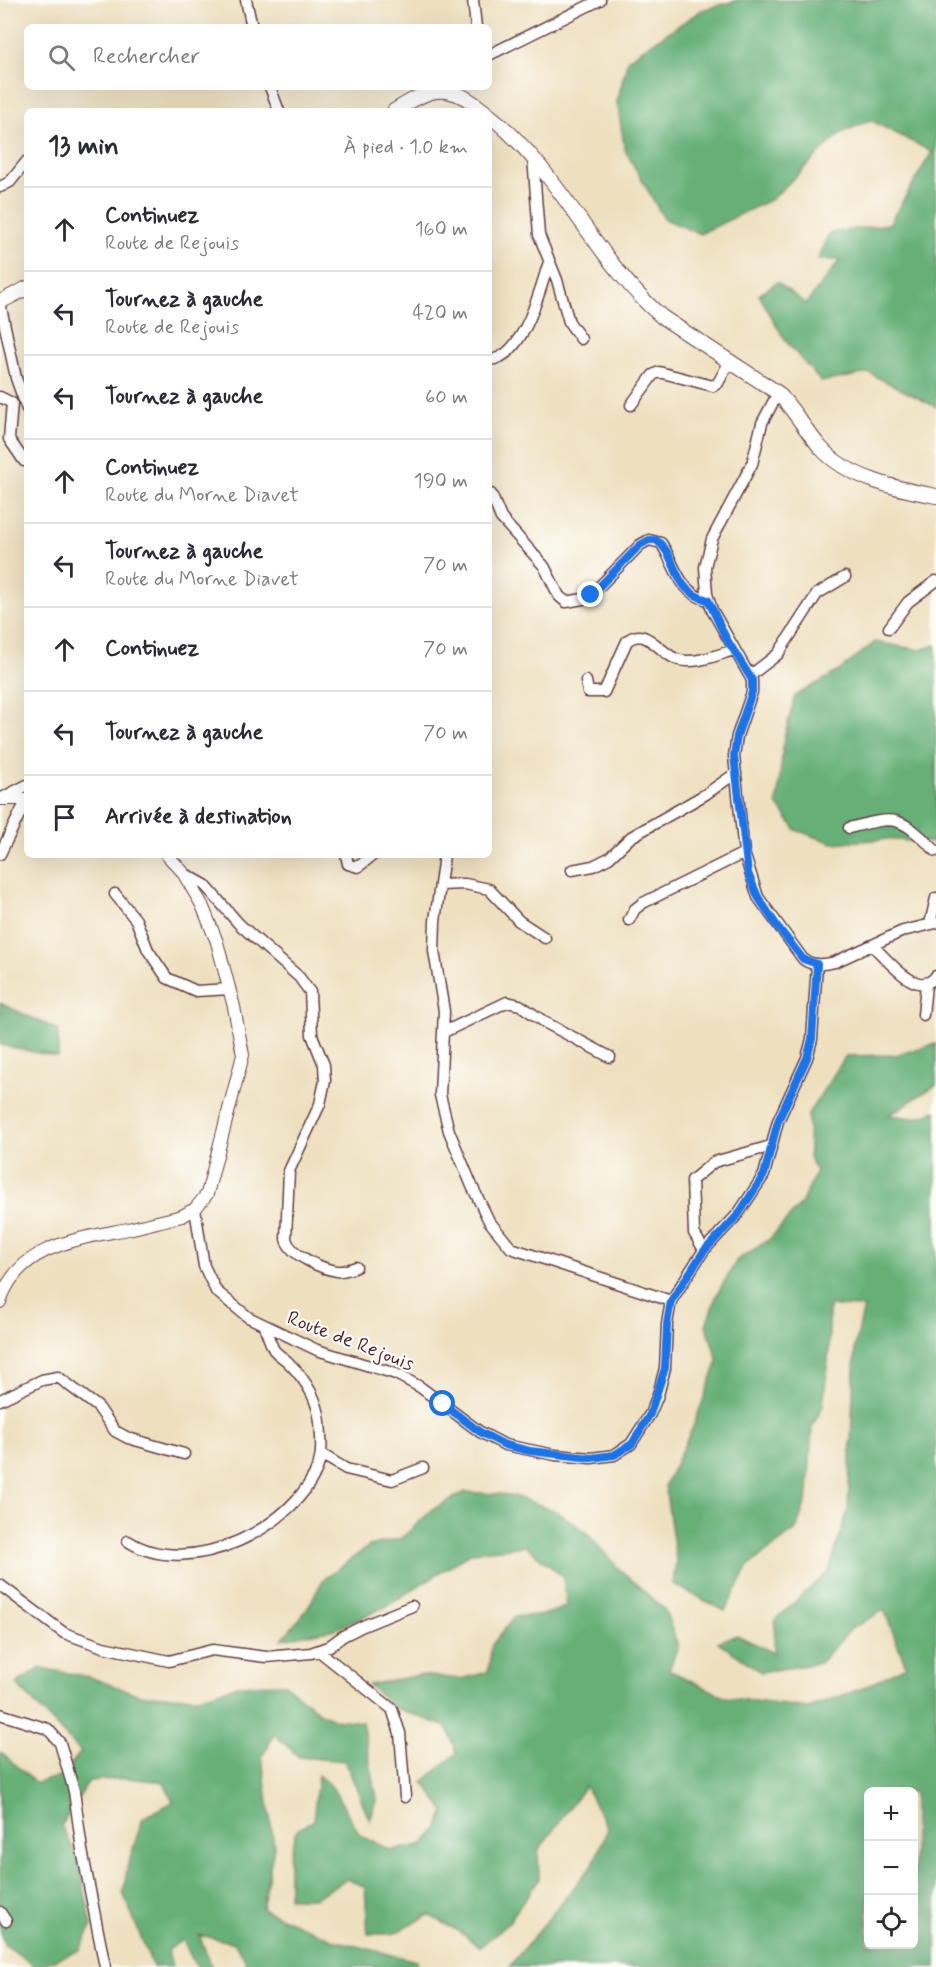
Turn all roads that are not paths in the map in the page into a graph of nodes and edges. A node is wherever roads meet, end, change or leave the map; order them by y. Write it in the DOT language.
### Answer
graph roads {
  1 [pos="246,0"];
  2 [pos="473,0"];
  3 [pos="600,0"];
  4 [pos="251,24"];
  5 [pos="477,24"];
  6 [pos="492,54"];
  7 [pos="271,90"];
  8 [pos="434,90"];
  9 [pos="446,90"];
  10 [pos="278,108"];
  11 [pos="399,108"];
  12 [pos="480,108"];
  13 [pos="492,118"];
  14 [pos="533,157"];
  15 [pos="24,165"];
  16 [pos="0,187"];
  17 [pos="549,262"];
  18 [pos="24,290"];
  19 [pos="0,302"];
  20 [pos="581,339"];
  21 [pos="492,359"];
  22 [pos="730,361"];
  23 [pos="778,393"];
  24 [pos="24,394"];
  25 [pos="0,398"];
  26 [pos="632,405"];
  27 [pos="24,461"];
  28 [pos="492,496"];
  29 [pos="936,496"];
  30 [pos="845,577"];
  31 [pos="936,581"];
  32 [pos="708,600"];
  33 [pos="889,628"];
  34 [pos="734,650"];
  35 [pos="751,675"];
  36 [pos="586,681"];
  37 [pos="736,773"];
  38 [pos="24,787"];
  39 [pos="0,799"];
  40 [pos="24,799"];
  41 [pos="24,805"];
  42 [pos="849,828"];
  43 [pos="936,850"];
  44 [pos="744,853"];
  45 [pos="0,854"];
  46 [pos="170,858"];
  47 [pos="347,858"];
  48 [pos="369,858"];
  49 [pos="444,858"];
  50 [pos="572,870"];
  51 [pos="182,871"];
  52 [pos="440,885"];
  53 [pos="115,894"];
  54 [pos="936,898"];
  55 [pos="628,920"];
  56 [pos="933,923"];
  57 [pos="545,938"];
  58 [pos="873,946"];
  59 [pos="817,964"];
  60 [pos="936,976"];
  61 [pos="926,984"];
  62 [pos="230,989"];
  63 [pos="923,1015"];
  64 [pos="444,1032"];
  65 [pos="610,1057"];
  66 [pos="771,1146"];
  67 [pos="195,1209"];
  68 [pos="704,1251"];
  69 [pos="356,1267"];
  70 [pos="1,1298"];
  71 [pos="671,1301"];
  72 [pos="264,1325"];
  73 [pos="0,1400"];
  74 [pos="184,1454"];
  75 [pos="321,1454"];
  76 [pos="423,1468"];
  77 [pos="129,1541"];
  78 [pos="0,1585"];
  79 [pos="412,1606"];
  80 [pos="319,1651"];
  81 [pos="0,1714"];
  82 [pos="405,1797"];
  83 [pos="105,1967"];
  1 -- 4 [label="street"];
  2 -- 5 [label="street"];
  3 -- 6 [label="street"];
  7 -- 10 [label="street"];
  8 -- 11 [label="main road"];
  9 -- 12 [label="main road"];
  13 -- 14 [label="main road"];
  14 -- 17 [label="street"];
  14 -- 22 [label="main road"];
  15 -- 16 [label="street"];
  17 -- 20 [label="street"];
  17 -- 21 [label="street"];
  18 -- 19 [label="main road"];
  19 -- 24 [label="street"];
  22 -- 23 [label="main road"];
  22 -- 26 [label="street"];
  23 -- 29 [label="main road"];
  23 -- 32 [label="street"];
  25 -- 27 [label="street"];
  28 -- 32 [label="street"];
  30 -- 35 [label="street"];
  31 -- 33 [label="street"];
  32 -- 34 [label="street"];
  34 -- 35 [label="street"];
  34 -- 36 [label="street"];
  35 -- 37 [label="street"];
  37 -- 44 [label="street"];
  37 -- 50 [label="street"];
  38 -- 39 [label="street"];
  39 -- 40 [label="street"];
  41 -- 45 [label="street"];
  42 -- 43 [label="street"];
  44 -- 55 [label="street"];
  44 -- 59 [label="street"];
  46 -- 51 [label="street"];
  47 -- 48 [label="street"];
  49 -- 52 [label="street"];
  51 -- 62 [label="street"];
  51 -- 69 [label="street"];
  52 -- 57 [label="street"];
  52 -- 64 [label="street"];
  53 -- 62 [label="street"];
  54 -- 56 [label="street"];
  56 -- 58 [label="street"];
  58 -- 59 [label="street"];
  58 -- 61 [label="street"];
  59 -- 66 [label="street, Route de Rejouis"];
  60 -- 61 [label="street"];
  61 -- 63 [label="street"];
  62 -- 67 [label="street"];
  64 -- 65 [label="street"];
  64 -- 71 [label="street"];
  66 -- 68 [label="street, Route de Rejouis"];
  66 -- 68 [label="street"];
  67 -- 70 [label="street"];
  67 -- 72 [label="street, Route de Rejouis"];
  68 -- 71 [label="street, Route de Rejouis"];
  71 -- 72 [label="street, Route de Rejouis"];
  72 -- 75 [label="street"];
  73 -- 74 [label="street"];
  75 -- 76 [label="street"];
  75 -- 77 [label="street"];
  78 -- 80 [label="street"];
  79 -- 80 [label="street"];
  80 -- 82 [label="street"];
  81 -- 83 [label="street"];
}
